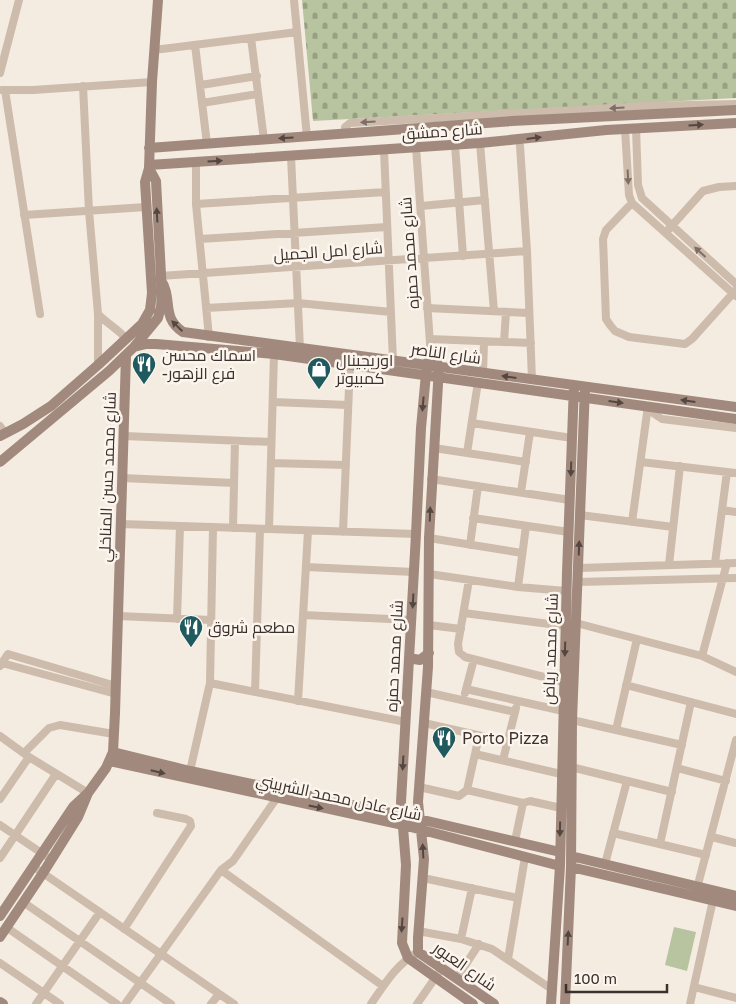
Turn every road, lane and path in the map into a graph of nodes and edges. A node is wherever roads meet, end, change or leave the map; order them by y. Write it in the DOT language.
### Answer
graph roads {
  1 [pos="19,0"];
  2 [pos="158,0"];
  3 [pos="294,0"];
  4 [pos="297,32"];
  5 [pos="251,38"];
  6 [pos="195,45"];
  7 [pos="154,50"];
  8 [pos="0,72"];
  9 [pos="257,76"];
  10 [pos="152,82"];
  11 [pos="201,85"];
  12 [pos="82,86"];
  13 [pos="2,90"];
  14 [pos="258,94"];
  15 [pos="202,103"];
  16 [pos="736,104"];
  17 [pos="736,110"];
  18 [pos="645,111"];
  19 [pos="512,122"];
  20 [pos="736,122"];
  21 [pos="425,123"];
  22 [pos="636,128"];
  23 [pos="625,129"];
  24 [pos="356,133"];
  25 [pos="345,134"];
  26 [pos="307,137"];
  27 [pos="264,140"];
  28 [pos="480,143"];
  29 [pos="516,143"];
  30 [pos="207,144"];
  31 [pos="455,145"];
  32 [pos="416,147"];
  33 [pos="149,148"];
  34 [pos="384,150"];
  35 [pos="357,152"];
  36 [pos="291,156"];
  37 [pos="196,162"];
  38 [pos="164,164"];
  39 [pos="149,166"];
  40 [pos="156,181"];
  41 [pos="736,186"];
  42 [pos="386,192"];
  43 [pos="293,198"];
  44 [pos="485,200"];
  45 [pos="460,202"];
  46 [pos="632,203"];
  47 [pos="196,204"];
  48 [pos="420,206"];
  49 [pos="146,207"];
  50 [pos="89,212"];
  51 [pos="24,215"];
  52 [pos="672,226"];
  53 [pos="387,227"];
  54 [pos="153,233"];
  55 [pos="294,233"];
  56 [pos="665,233"];
  57 [pos="200,239"];
  58 [pos="527,251"];
  59 [pos="489,254"];
  60 [pos="463,256"];
  61 [pos="424,258"];
  62 [pos="388,260"];
  63 [pos="296,267"];
  64 [pos="203,273"];
  65 [pos="160,277"];
  66 [pos="736,284"];
  67 [pos="735,293"];
  68 [pos="298,303"];
  69 [pos="206,308"];
  70 [pos="428,308"];
  71 [pos="494,311"];
  72 [pos="391,312"];
  73 [pos="506,312"];
  74 [pos="529,313"];
  75 [pos="40,314"];
  76 [pos="98,314"];
  77 [pos="209,337"];
  78 [pos="126,339"];
  79 [pos="430,340"];
  80 [pos="484,342"];
  81 [pos="504,342"];
  82 [pos="531,343"];
  83 [pos="134,347"];
  84 [pos="300,349"];
  85 [pos="274,354"];
  86 [pos="126,356"];
  87 [pos="393,361"];
  88 [pos="350,364"];
  89 [pos="98,366"];
  90 [pos="428,366"];
  91 [pos="439,372"];
  92 [pos="480,378"];
  93 [pos="532,380"];
  94 [pos="580,391"];
  95 [pos="272,402"];
  96 [pos="348,405"];
  97 [pos="648,406"];
  98 [pos="736,407"];
  99 [pos="736,419"];
  100 [pos="29,420"];
  101 [pos="472,423"];
  102 [pos="420,428"];
  103 [pos="736,428"];
  104 [pos="435,429"];
  105 [pos="38,430"];
  106 [pos="2,432"];
  107 [pos="530,432"];
  108 [pos="124,436"];
  109 [pos="572,438"];
  110 [pos="235,441"];
  111 [pos="272,442"];
  112 [pos="434,448"];
  113 [pos="467,454"];
  114 [pos="0,462"];
  115 [pos="526,462"];
  116 [pos="641,462"];
  117 [pos="271,463"];
  118 [pos="346,466"];
  119 [pos="680,466"];
  120 [pos="727,472"];
  121 [pos="736,473"];
  122 [pos="122,478"];
  123 [pos="431,479"];
  124 [pos="234,483"];
  125 [pos="478,486"];
  126 [pos="522,492"];
  127 [pos="570,500"];
  128 [pos="722,510"];
  129 [pos="736,512"];
  130 [pos="580,515"];
  131 [pos="474,518"];
  132 [pos="632,522"];
  133 [pos="121,524"];
  134 [pos="180,526"];
  135 [pos="526,526"];
  136 [pos="213,527"];
  137 [pos="673,527"];
  138 [pos="233,528"];
  139 [pos="260,529"];
  140 [pos="269,529"];
  141 [pos="308,530"];
  142 [pos="343,532"];
  143 [pos="569,532"];
  144 [pos="416,534"];
  145 [pos="429,538"];
  146 [pos="470,544"];
  147 [pos="522,552"];
  148 [pos="716,563"];
  149 [pos="727,563"];
  150 [pos="736,563"];
  151 [pos="669,565"];
  152 [pos="306,567"];
  153 [pos="579,568"];
  154 [pos="414,572"];
  155 [pos="567,572"];
  156 [pos="429,574"];
  157 [pos="723,578"];
  158 [pos="736,578"];
  159 [pos="469,580"];
  160 [pos="578,582"];
  161 [pos="518,586"];
  162 [pos="566,591"];
  163 [pos="464,613"];
  164 [pos="303,615"];
  165 [pos="118,616"];
  166 [pos="177,619"];
  167 [pos="211,620"];
  168 [pos="412,620"];
  169 [pos="576,623"];
  170 [pos="429,625"];
  171 [pos="565,626"];
  172 [pos="461,629"];
  173 [pos="637,639"];
  174 [pos="429,653"];
  175 [pos="702,656"];
  176 [pos="409,658"];
  177 [pos="474,659"];
  178 [pos="1,664"];
  179 [pos="736,672"];
  180 [pos="60,674"];
  181 [pos="564,682"];
  182 [pos="210,683"];
  183 [pos="626,685"];
  184 [pos="466,689"];
  185 [pos="116,690"];
  186 [pos="255,692"];
  187 [pos="426,692"];
  188 [pos="464,700"];
  189 [pos="298,701"];
  190 [pos="518,701"];
  191 [pos="691,702"];
  192 [pos="563,711"];
  193 [pos="515,712"];
  194 [pos="736,714"];
  195 [pos="572,720"];
  196 [pos="406,722"];
  197 [pos="424,723"];
  198 [pos="616,730"];
  199 [pos="114,734"];
  200 [pos="479,736"];
  201 [pos="1,739"];
  202 [pos="508,742"];
  203 [pos="566,743"];
  204 [pos="736,743"];
  205 [pos="682,745"];
  206 [pos="475,754"];
  207 [pos="26,755"];
  208 [pos="111,756"];
  209 [pos="503,760"];
  210 [pos="568,763"];
  211 [pos="677,768"];
  212 [pos="190,770"];
  213 [pos="56,774"];
  214 [pos="561,774"];
  215 [pos="627,781"];
  216 [pos="726,781"];
  217 [pos="221,782"];
  218 [pos="419,787"];
  219 [pos="467,790"];
  220 [pos="672,792"];
  221 [pos="88,794"];
  222 [pos="0,799"];
  223 [pos="276,799"];
  224 [pos="523,803"];
  225 [pos="561,808"];
  226 [pos="157,813"];
  227 [pos="419,819"];
  228 [pos="402,820"];
  229 [pos="0,825"];
  230 [pos="421,830"];
  231 [pos="613,833"];
  232 [pos="16,835"];
  233 [pos="712,837"];
  234 [pos="515,841"];
  235 [pos="736,843"];
  236 [pos="660,844"];
  237 [pos="560,852"];
  238 [pos="706,855"];
  239 [pos="571,856"];
  240 [pos="47,857"];
  241 [pos="525,857"];
  242 [pos="0,858"];
  243 [pos="605,864"];
  244 [pos="560,866"];
  245 [pos="34,867"];
  246 [pos="571,867"];
  247 [pos="221,870"];
  248 [pos="43,874"];
  249 [pos="423,878"];
  250 [pos="472,888"];
  251 [pos="696,891"];
  252 [pos="736,896"];
  253 [pos="518,898"];
  254 [pos="713,900"];
  255 [pos="24,902"];
  256 [pos="736,906"];
  257 [pos="100,912"];
  258 [pos="0,916"];
  259 [pos="6,927"];
  260 [pos="124,929"];
  261 [pos="418,931"];
  262 [pos="0,936"];
  263 [pos="461,939"];
  264 [pos="80,941"];
  265 [pos="480,944"];
  266 [pos="418,952"];
  267 [pos="160,954"];
  268 [pos="408,958"];
  269 [pos="508,959"];
  270 [pos="0,963"];
  271 [pos="62,966"];
  272 [pos="442,968"];
  273 [pos="435,978"];
  274 [pos="457,978"];
  275 [pos="140,982"];
  276 [pos="383,986"];
  277 [pos="694,987"];
  278 [pos="553,990"];
  279 [pos="44,993"];
  280 [pos="219,994"];
  281 [pos="736,998"];
  282 [pos="462,1001"];
  283 [pos="0,1002"];
  284 [pos="3,1004"];
  285 [pos="36,1004"];
  286 [pos="60,1004"];
  287 [pos="117,1004"];
  288 [pos="125,1004"];
  289 [pos="171,1004"];
  290 [pos="211,1004"];
  291 [pos="234,1004"];
  292 [pos="372,1004"];
  293 [pos="417,1004"];
  294 [pos="473,1004"];
  295 [pos="494,1004"];
  296 [pos="551,1004"];
  297 [pos="565,1004"];
  298 [pos="690,1004"];
  1 -- 8 [label="street"];
  2 -- 7 [label="street"];
  3 -- 4 [label="street"];
  4 -- 5 [label="street"];
  4 -- 26 [label="street"];
  5 -- 6 [label="street"];
  5 -- 9 [label="street"];
  6 -- 7 [label="street"];
  6 -- 11 [label="street"];
  7 -- 10 [label="street"];
  9 -- 11 [label="street"];
  9 -- 14 [label="street"];
  10 -- 12 [label="street"];
  10 -- 33 [label="street"];
  11 -- 15 [label="street"];
  12 -- 13 [label="street"];
  12 -- 50 [label="street"];
  13 -- 51 [label="street"];
  14 -- 15 [label="street"];
  14 -- 27 [label="street"];
  15 -- 30 [label="street"];
  16 -- 18 [label="street"];
  17 -- 18 [label="street, شارع دمشق"];
  18 -- 19 [label="street, شارع دمشق"];
  18 -- 21 [label="street, one-way"];
  19 -- 21 [label="street, شارع دمشق"];
  19 -- 29 [label="street"];
  22 -- 20 [label="street, شارع دمشق, one-way"];
  21 -- 24 [label="street, شارع دمشق"];
  21 -- 25 [label="street, one-way"];
  22 -- 23 [label="street, شارع دمشق"];
  22 -- 52 [label="street"];
  29 -- 23 [label="street, شارع دمشق, one-way"];
  23 -- 46 [label="street, one-way"];
  24 -- 25 [label="street, شارع دمشق"];
  24 -- 35 [label="street"];
  25 -- 26 [label="street, شارع دمشق"];
  26 -- 27 [label="street, شارع دمشق, one-way"];
  27 -- 30 [label="street, شارع دمشق"];
  28 -- 29 [label="street, شارع دمشق"];
  28 -- 31 [label="street, شارع دمشق"];
  28 -- 44 [label="street"];
  29 -- 58 [label="street"];
  30 -- 33 [label="street, شارع دمشق"];
  31 -- 32 [label="street, شارع دمشق"];
  31 -- 45 [label="street"];
  32 -- 34 [label="street, شارع دمشق"];
  32 -- 48 [label="street, شارع محمد حمزه"];
  33 -- 39 [label="street"];
  34 -- 35 [label="street, شارع دمشق"];
  34 -- 42 [label="street"];
  35 -- 36 [label="street, شارع دمشق"];
  37 -- 36 [label="street, شارع دمشق, one-way"];
  36 -- 43 [label="street"];
  37 -- 38 [label="street, شارع دمشق"];
  37 -- 47 [label="street"];
  38 -- 39 [label="street, شارع دمشق"];
  38 -- 40 [label="street"];
  39 -- 40 [label="street"];
  39 -- 49 [label="street"];
  54 -- 40 [label="street, one-way"];
  41 -- 52 [label="street"];
  42 -- 43 [label="street"];
  42 -- 53 [label="street"];
  43 -- 47 [label="street"];
  43 -- 55 [label="street"];
  44 -- 45 [label="street"];
  44 -- 59 [label="street"];
  45 -- 48 [label="street"];
  45 -- 60 [label="street"];
  46 -- 56 [label="street"];
  46 -- 67 [label="street"];
  47 -- 57 [label="street"];
  48 -- 61 [label="street, شارع محمد حمزه"];
  49 -- 50 [label="street"];
  49 -- 54 [label="street"];
  50 -- 51 [label="street"];
  50 -- 76 [label="street"];
  51 -- 75 [label="street"];
  52 -- 56 [label="street"];
  66 -- 52 [label="street, one-way"];
  53 -- 55 [label="street"];
  53 -- 62 [label="street"];
  54 -- 65 [label="street"];
  54 -- 78 [label="street"];
  55 -- 57 [label="street"];
  55 -- 63 [label="street"];
  56 -- 67 [label="street"];
  57 -- 64 [label="street"];
  58 -- 59 [label="street, شارع امل الجميل"];
  58 -- 74 [label="street"];
  59 -- 60 [label="street, شارع امل الجميل"];
  59 -- 71 [label="street"];
  60 -- 61 [label="street, شارع امل الجميل"];
  61 -- 62 [label="street, شارع امل الجميل"];
  61 -- 70 [label="street, شارع محمد حمزه"];
  62 -- 63 [label="street, شارع امل الجميل"];
  62 -- 72 [label="street"];
  63 -- 64 [label="street, شارع امل الجميل"];
  63 -- 68 [label="street"];
  64 -- 65 [label="street, شارع امل الجميل"];
  64 -- 69 [label="street"];
  77 -- 65 [label="street, شارع الناصر, one-way"];
  65 -- 83 [label="street"];
  68 -- 69 [label="street"];
  68 -- 72 [label="street"];
  68 -- 84 [label="street"];
  69 -- 77 [label="street"];
  70 -- 71 [label="street"];
  70 -- 79 [label="street, شارع محمد حمزه"];
  71 -- 73 [label="street"];
  72 -- 87 [label="street"];
  73 -- 74 [label="street"];
  73 -- 81 [label="street"];
  74 -- 82 [label="street"];
  76 -- 78 [label="street"];
  76 -- 89 [label="street"];
  77 -- 84 [label="street, شارع الناصر"];
  78 -- 89 [label="street"];
  79 -- 80 [label="street"];
  79 -- 90 [label="street, شارع محمد حمزه"];
  80 -- 81 [label="street"];
  80 -- 92 [label="street"];
  81 -- 82 [label="street"];
  82 -- 93 [label="street"];
  83 -- 85 [label="street, شارع الناصر"];
  83 -- 86 [label="street"];
  84 -- 87 [label="street, شارع الناصر"];
  85 -- 88 [label="street, شارع الناصر"];
  85 -- 95 [label="street"];
  86 -- 105 [label="street"];
  86 -- 108 [label="street, شارع محمد حسن المناخلي"];
  87 -- 90 [label="street, شارع الناصر"];
  88 -- 90 [label="street, شارع الناصر"];
  88 -- 96 [label="street"];
  89 -- 100 [label="street"];
  90 -- 91 [label="street, شارع الناصر"];
  90 -- 91 [label="street"];
  90 -- 102 [label="street, شارع محمد حمزه, one-way"];
  91 -- 92 [label="street, شارع الناصر"];
  91 -- 104 [label="street, شارع محمد حمزه"];
  93 -- 92 [label="street, شارع الناصر, one-way"];
  92 -- 94 [label="street, شارع الناصر"];
  92 -- 101 [label="street"];
  93 -- 94 [label="street, شارع الناصر"];
  94 -- 97 [label="street, شارع الناصر, one-way"];
  98 -- 94 [label="street, شارع الناصر, one-way"];
  94 -- 109 [label="street, شارع محمد رياض"];
  94 -- 130 [label="street, شارع محمد رياض"];
  95 -- 96 [label="street"];
  95 -- 111 [label="street"];
  96 -- 118 [label="street"];
  97 -- 99 [label="street, شارع الناصر"];
  97 -- 103 [label="street"];
  97 -- 116 [label="street"];
  100 -- 105 [label="street"];
  100 -- 106 [label="street"];
  101 -- 107 [label="street"];
  101 -- 113 [label="street"];
  102 -- 104 [label="street"];
  102 -- 144 [label="street, شارع محمد حمزه"];
  104 -- 112 [label="street, شارع محمد حمزه"];
  105 -- 114 [label="street"];
  107 -- 109 [label="street"];
  107 -- 115 [label="street"];
  108 -- 110 [label="street"];
  108 -- 122 [label="street, شارع محمد حسن المناخلي"];
  109 -- 127 [label="street, شارع محمد رياض, one-way"];
  110 -- 111 [label="street"];
  110 -- 124 [label="street"];
  111 -- 117 [label="street"];
  112 -- 113 [label="street"];
  112 -- 123 [label="street, شارع محمد حمزه"];
  113 -- 115 [label="street"];
  115 -- 126 [label="street"];
  116 -- 119 [label="street"];
  116 -- 132 [label="street"];
  117 -- 118 [label="street"];
  117 -- 140 [label="street"];
  118 -- 142 [label="street"];
  119 -- 120 [label="street"];
  119 -- 137 [label="street"];
  120 -- 121 [label="street"];
  120 -- 128 [label="street"];
  122 -- 124 [label="street"];
  122 -- 133 [label="street, شارع محمد حسن المناخلي"];
  123 -- 125 [label="street"];
  145 -- 123 [label="street, شارع محمد حمزه, one-way"];
  124 -- 138 [label="street"];
  125 -- 126 [label="street"];
  125 -- 131 [label="street"];
  126 -- 127 [label="street"];
  127 -- 143 [label="street, شارع محمد رياض"];
  128 -- 129 [label="street"];
  128 -- 148 [label="street"];
  130 -- 132 [label="street"];
  153 -- 130 [label="street, شارع محمد رياض, one-way"];
  131 -- 135 [label="street"];
  131 -- 146 [label="street"];
  132 -- 137 [label="street"];
  133 -- 134 [label="street"];
  133 -- 165 [label="street, شارع محمد حسن المناخلي"];
  134 -- 136 [label="street"];
  134 -- 166 [label="street"];
  135 -- 143 [label="street"];
  135 -- 147 [label="street"];
  136 -- 138 [label="street"];
  136 -- 167 [label="street"];
  137 -- 151 [label="street"];
  138 -- 139 [label="street"];
  139 -- 140 [label="street"];
  139 -- 186 [label="street"];
  140 -- 141 [label="street"];
  141 -- 142 [label="street"];
  141 -- 152 [label="street"];
  142 -- 144 [label="street"];
  143 -- 155 [label="street, شارع محمد رياض"];
  144 -- 154 [label="street, شارع محمد حمزه"];
  145 -- 146 [label="street"];
  145 -- 156 [label="street, شارع محمد حمزه"];
  146 -- 147 [label="street"];
  147 -- 161 [label="street"];
  148 -- 149 [label="street"];
  148 -- 151 [label="street"];
  149 -- 150 [label="street"];
  149 -- 157 [label="street"];
  151 -- 153 [label="street"];
  152 -- 154 [label="street"];
  152 -- 164 [label="street"];
  153 -- 155 [label="street"];
  153 -- 160 [label="street, شارع محمد رياض"];
  154 -- 168 [label="street, شارع محمد حمزه, one-way"];
  155 -- 162 [label="street, شارع محمد رياض"];
  156 -- 159 [label="street"];
  156 -- 170 [label="street, شارع محمد حمزه"];
  157 -- 158 [label="street"];
  157 -- 160 [label="street"];
  157 -- 175 [label="street"];
  159 -- 161 [label="street"];
  159 -- 163 [label="street"];
  160 -- 169 [label="street, شارع محمد رياض"];
  161 -- 162 [label="street"];
  162 -- 171 [label="street, شارع محمد رياض"];
  163 -- 171 [label="street"];
  163 -- 172 [label="street"];
  164 -- 168 [label="street"];
  164 -- 189 [label="street"];
  165 -- 166 [label="street"];
  165 -- 185 [label="street, شارع محمد حسن المناخلي"];
  166 -- 167 [label="street"];
  167 -- 182 [label="street"];
  168 -- 176 [label="street, شارع محمد حمزه"];
  169 -- 173 [label="street"];
  169 -- 195 [label="street, شارع محمد رياض"];
  170 -- 172 [label="street"];
  170 -- 174 [label="street, شارع محمد حمزه"];
  171 -- 181 [label="street, شارع محمد رياض, one-way"];
  172 -- 177 [label="street"];
  173 -- 175 [label="street"];
  173 -- 183 [label="street"];
  174 -- 176 [label="street"];
  174 -- 187 [label="street, شارع محمد حمزه"];
  175 -- 179 [label="street"];
  176 -- 196 [label="street, شارع محمد حمزه"];
  177 -- 181 [label="street"];
  177 -- 184 [label="street"];
  178 -- 180 [label="street"];
  178 -- 180 [label="street"];
  180 -- 185 [label="street"];
  181 -- 192 [label="street, شارع محمد رياض"];
  182 -- 186 [label="street"];
  182 -- 212 [label="street"];
  183 -- 191 [label="street"];
  183 -- 198 [label="street"];
  184 -- 188 [label="street"];
  184 -- 190 [label="street"];
  185 -- 199 [label="street, شارع محمد حسن المناخلي"];
  186 -- 189 [label="street"];
  187 -- 188 [label="street"];
  187 -- 197 [label="street, شارع محمد حمزه"];
  188 -- 193 [label="street"];
  189 -- 196 [label="street"];
  190 -- 192 [label="street"];
  190 -- 193 [label="street"];
  191 -- 194 [label="street"];
  191 -- 205 [label="street"];
  192 -- 203 [label="street, شارع محمد رياض"];
  193 -- 202 [label="street"];
  195 -- 198 [label="street"];
  195 -- 203 [label="street, شارع محمد رياض"];
  196 -- 228 [label="street, شارع محمد حمزه, one-way"];
  197 -- 200 [label="street"];
  197 -- 218 [label="street, شارع محمد حمزه"];
  198 -- 205 [label="street"];
  199 -- 207 [label="street"];
  199 -- 208 [label="street, شارع محمد حسن المناخلي"];
  200 -- 202 [label="street"];
  200 -- 206 [label="street"];
  201 -- 207 [label="street"];
  202 -- 209 [label="street"];
  203 -- 210 [label="street, شارع محمد رياض"];
  204 -- 216 [label="street"];
  205 -- 211 [label="street"];
  206 -- 209 [label="street"];
  206 -- 219 [label="street"];
  207 -- 213 [label="street"];
  207 -- 222 [label="street"];
  208 -- 212 [label="street, شارع عادل محمد الشربيني"];
  208 -- 217 [label="street, شارع عادل محمد الشربيني, one-way"];
  208 -- 221 [label="street"];
  209 -- 214 [label="street"];
  210 -- 214 [label="street, شارع محمد رياض"];
  210 -- 215 [label="street"];
  210 -- 239 [label="street, شارع محمد رياض"];
  211 -- 216 [label="street"];
  211 -- 220 [label="street"];
  212 -- 217 [label="street, شارع عادل محمد الشربيني"];
  213 -- 221 [label="street"];
  213 -- 232 [label="street"];
  214 -- 225 [label="street, شارع محمد رياض"];
  215 -- 220 [label="street"];
  215 -- 231 [label="street"];
  216 -- 233 [label="street"];
  217 -- 223 [label="street, شارع عادل محمد الشربيني"];
  217 -- 228 [label="street, شارع عادل محمد الشربيني"];
  218 -- 219 [label="street"];
  218 -- 227 [label="street, شارع محمد حمزه"];
  219 -- 224 [label="street"];
  220 -- 236 [label="street"];
  221 -- 240 [label="street"];
  223 -- 228 [label="street, شارع عادل محمد الشربيني, one-way"];
  223 -- 247 [label="street"];
  224 -- 225 [label="street"];
  224 -- 234 [label="street"];
  225 -- 237 [label="street, شارع محمد رياض, one-way"];
  226 -- 260 [label="street"];
  227 -- 228 [label="street, شارع عادل محمد الشربيني"];
  227 -- 230 [label="street, شارع محمد حمزه"];
  227 -- 234 [label="street, شارع عادل محمد الشربيني"];
  228 -- 230 [label="street, شارع عادل محمد الشربيني"];
  228 -- 268 [label="street, شارع محمد حمزه, one-way"];
  229 -- 232 [label="street"];
  230 -- 241 [label="street, شارع عادل محمد الشربيني"];
  249 -- 230 [label="street, شارع محمد حمزه, one-way"];
  231 -- 236 [label="street"];
  231 -- 243 [label="street"];
  232 -- 240 [label="street"];
  232 -- 242 [label="street"];
  233 -- 235 [label="street"];
  233 -- 238 [label="street"];
  234 -- 237 [label="street, شارع عادل محمد الشربيني"];
  236 -- 238 [label="street"];
  237 -- 244 [label="street, شارع محمد رياض"];
  238 -- 251 [label="street"];
  239 -- 243 [label="street"];
  239 -- 246 [label="street, شارع محمد رياض"];
  240 -- 245 [label="street"];
  240 -- 248 [label="street"];
  241 -- 244 [label="street, شارع عادل محمد الشربيني"];
  241 -- 253 [label="street"];
  243 -- 251 [label="street"];
  244 -- 278 [label="street, شارع محمد رياض"];
  245 -- 248 [label="street"];
  245 -- 258 [label="street"];
  246 -- 251 [label="street"];
  297 -- 246 [label="street, شارع محمد رياض, one-way"];
  247 -- 267 [label="street"];
  247 -- 276 [label="street"];
  248 -- 255 [label="street"];
  248 -- 257 [label="street"];
  249 -- 250 [label="street"];
  249 -- 261 [label="street, شارع محمد حمزه"];
  250 -- 253 [label="street"];
  250 -- 263 [label="street"];
  251 -- 252 [label="street"];
  251 -- 254 [label="street"];
  253 -- 269 [label="street"];
  254 -- 256 [label="street"];
  254 -- 277 [label="street"];
  255 -- 259 [label="street"];
  255 -- 264 [label="street"];
  257 -- 260 [label="street"];
  257 -- 264 [label="street"];
  259 -- 262 [label="street"];
  259 -- 271 [label="street"];
  260 -- 267 [label="street"];
  261 -- 263 [label="street"];
  261 -- 266 [label="street, شارع محمد حمزه"];
  263 -- 265 [label="street"];
  264 -- 271 [label="street"];
  264 -- 275 [label="street"];
  265 -- 269 [label="street"];
  265 -- 274 [label="street"];
  266 -- 268 [label="street"];
  266 -- 272 [label="street, شارع العبور"];
  267 -- 275 [label="street"];
  267 -- 280 [label="street"];
  268 -- 273 [label="street, شارع العبور"];
  268 -- 276 [label="street"];
  269 -- 278 [label="street"];
  270 -- 279 [label="street"];
  271 -- 279 [label="street"];
  271 -- 287 [label="street"];
  272 -- 273 [label="street"];
  272 -- 274 [label="street, شارع العبور"];
  273 -- 282 [label="street, شارع العبور"];
  273 -- 293 [label="street"];
  274 -- 295 [label="street, شارع العبور"];
  275 -- 288 [label="street"];
  275 -- 289 [label="street"];
  276 -- 292 [label="street"];
  277 -- 281 [label="street"];
  277 -- 298 [label="street"];
  278 -- 296 [label="street, شارع محمد رياض"];
  279 -- 285 [label="street"];
  279 -- 286 [label="street"];
  280 -- 290 [label="street"];
  280 -- 291 [label="street"];
  282 -- 294 [label="street, شارع العبور"];
  283 -- 284 [label="street"];
}
